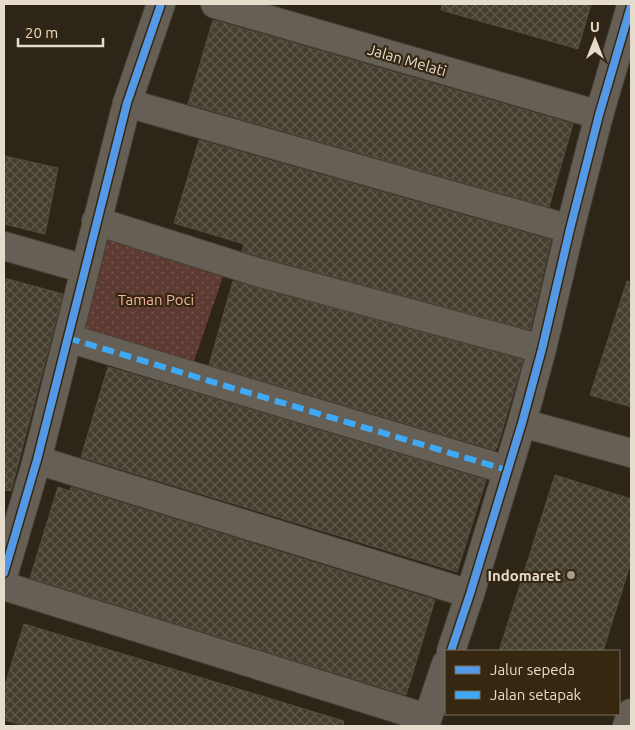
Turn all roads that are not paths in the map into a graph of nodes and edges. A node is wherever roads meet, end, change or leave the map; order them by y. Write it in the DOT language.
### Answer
graph roads {
  1 [pos="161,4"];
  2 [pos="214,4"];
  3 [pos="631,6"];
  4 [pos="127,103"];
  5 [pos="599,115"];
  6 [pos="96,221"];
  7 [pos="570,229"];
  8 [pos="4,246"];
  9 [pos="85,269"];
  10 [pos="68,338"];
  11 [pos="542,349"];
  12 [pos="522,423"];
  13 [pos="631,453"];
  14 [pos="37,460"];
  15 [pos="507,470"];
  16 [pos="4,573"];
  17 [pos="4,586"];
  18 [pos="470,594"];
  19 [pos="451,650"];
  20 [pos="445,667"];
  21 [pos="631,713"];
  22 [pos="426,722"];
  23 [pos="627,726"];
  1 -- 4 [label="street"];
  2 -- 5 [label="street, Jalan Melati"];
  3 -- 5 [label="street"];
  4 -- 6 [label="street"];
  4 -- 7 [label="street"];
  5 -- 7 [label="street"];
  6 -- 9 [label="street"];
  6 -- 11 [label="street"];
  7 -- 11 [label="street"];
  8 -- 9 [label="street"];
  9 -- 10 [label="street"];
  10 -- 14 [label="street"];
  10 -- 15 [label="street"];
  11 -- 12 [label="street"];
  12 -- 13 [label="street"];
  12 -- 15 [label="street"];
  14 -- 16 [label="street"];
  14 -- 18 [label="street"];
  15 -- 18 [label="street"];
  17 -- 22 [label="street"];
  18 -- 19 [label="street"];
  20 -- 22 [label="street"];
  21 -- 23 [label="street"];
}
